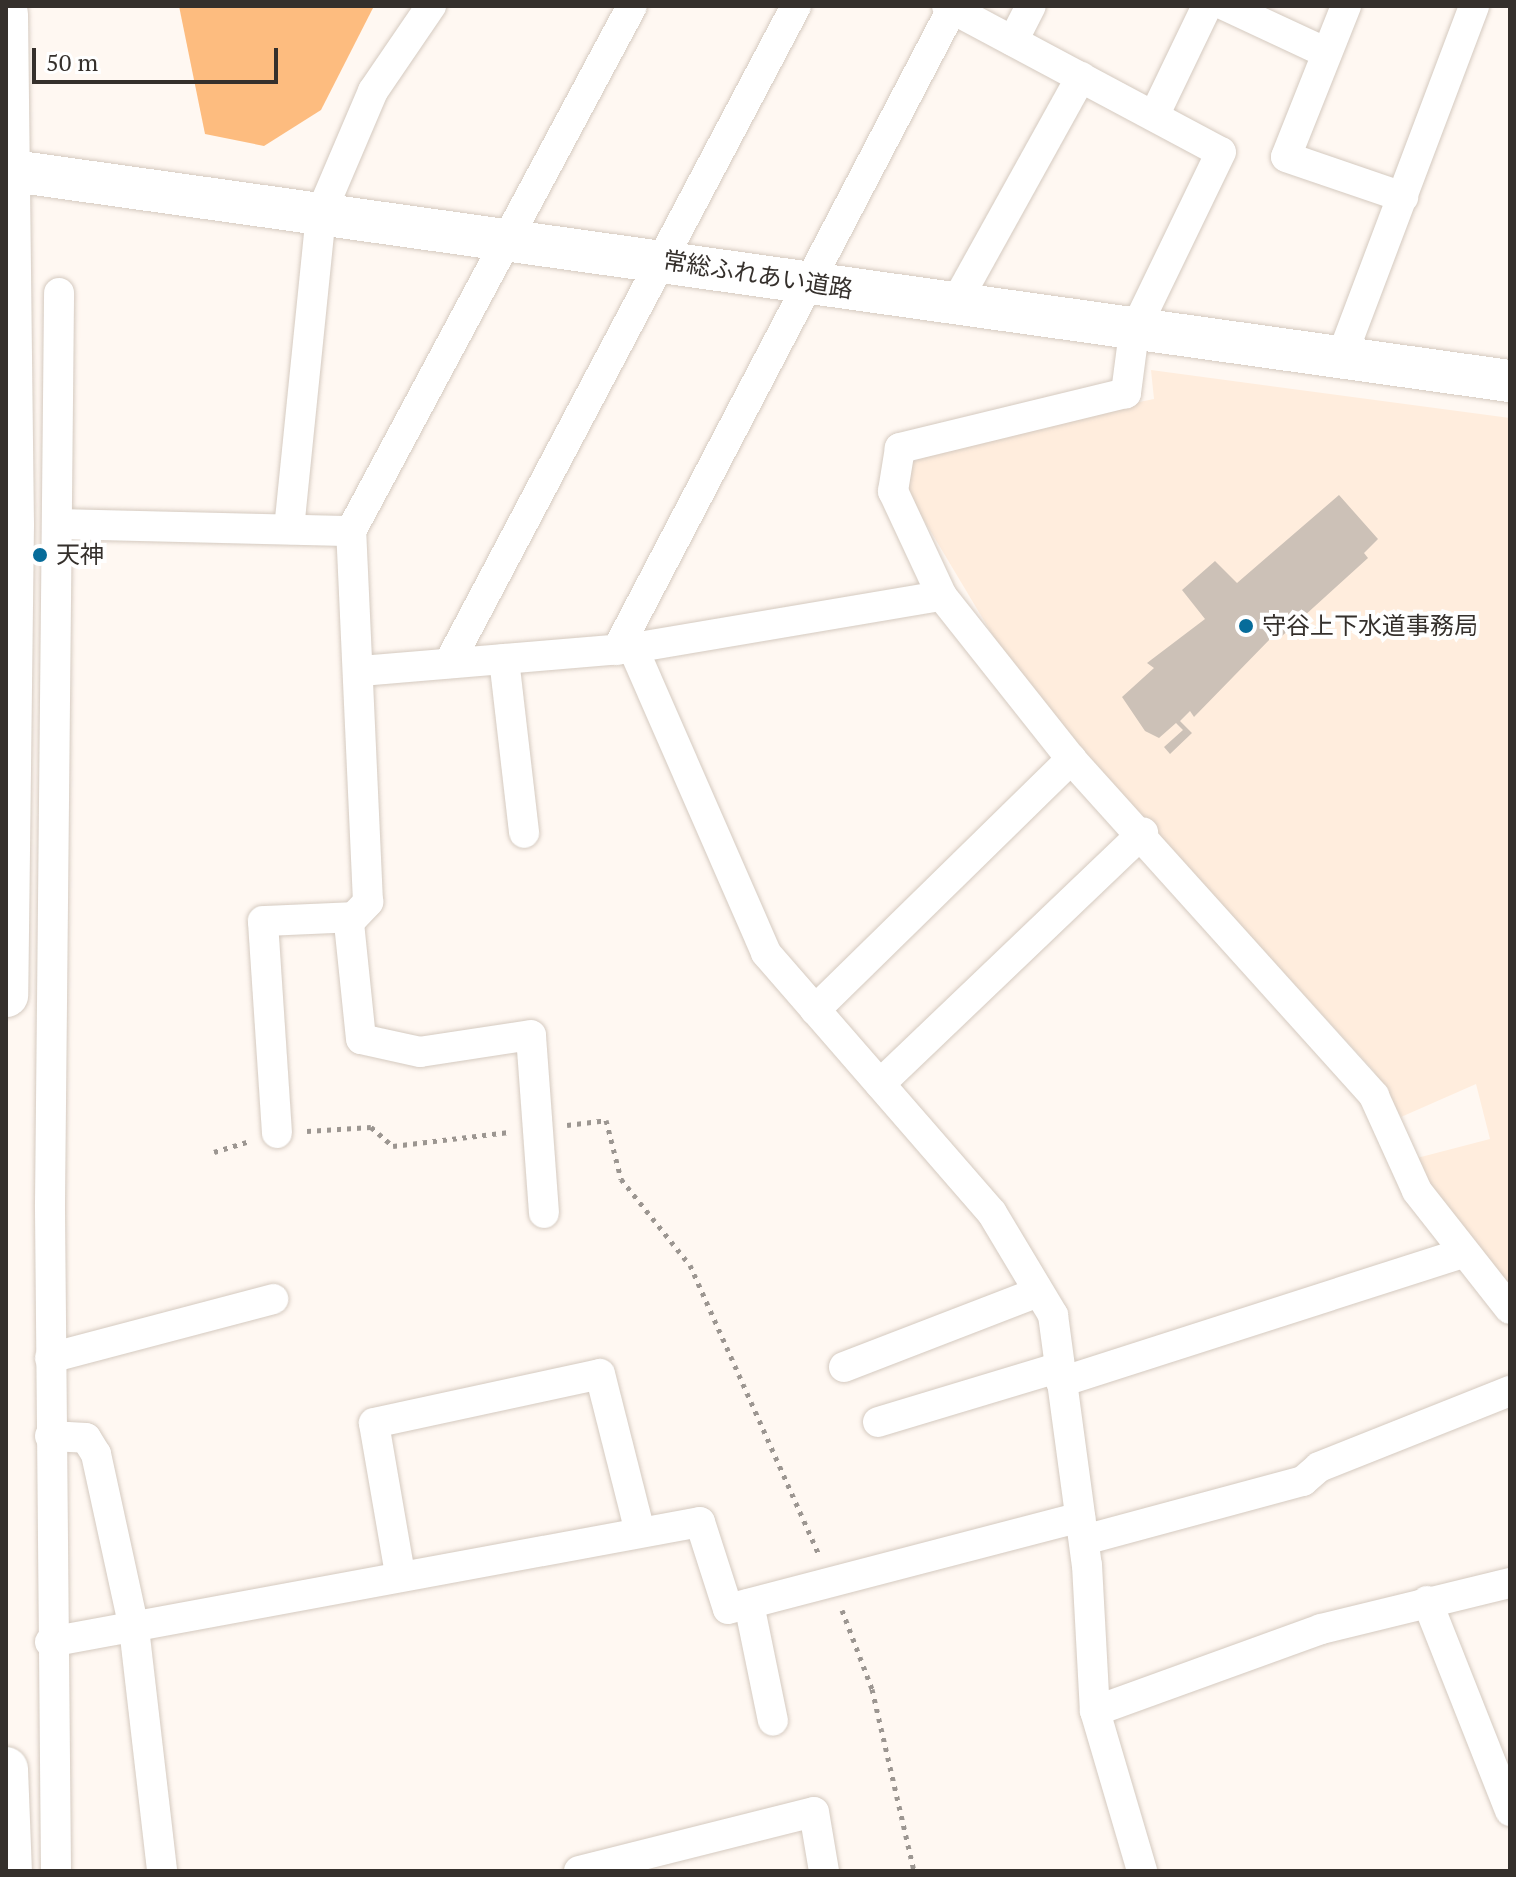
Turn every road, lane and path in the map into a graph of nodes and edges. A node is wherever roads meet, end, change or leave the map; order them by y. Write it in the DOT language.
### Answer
graph roads {
  1 [pos="431,6"];
  2 [pos="632,6"];
  3 [pos="796,6"];
  4 [pos="1031,6"];
  5 [pos="1207,6"];
  6 [pos="1226,6"];
  7 [pos="1346,6"];
  8 [pos="1474,6"];
  9 [pos="949,7"];
  10 [pos="6,14"];
  11 [pos="1013,41"];
  12 [pos="1327,53"];
  13 [pos="1081,77"];
  14 [pos="1154,116"];
  15 [pos="9,170"];
  16 [pos="1403,197"];
  17 [pos="321,213"];
  18 [pos="507,237"];
  19 [pos="662,260"];
  20 [pos="810,282"];
  21 [pos="59,293"];
  22 [pos="954,306"];
  23 [pos="1134,332"];
  24 [pos="1340,361"];
  25 [pos="1510,381"];
  26 [pos="12,427"];
  27 [pos="60,430"];
  28 [pos="62,524"];
  29 [pos="289,529"];
  30 [pos="351,531"];
  31 [pos="942,596"];
  32 [pos="625,649"];
  33 [pos="504,659"];
  34 [pos="449,663"];
  35 [pos="361,671"];
  36 [pos="1071,759"];
  37 [pos="524,833"];
  38 [pos="1143,833"];
  39 [pos="353,917"];
  40 [pos="6,995"];
  41 [pos="815,1010"];
  42 [pos="880,1084"];
  43 [pos="561,1126"];
  44 [pos="515,1131"];
  45 [pos="277,1133"];
  46 [pos="214,1152"];
  47 [pos="544,1213"];
  48 [pos="1463,1253"];
  49 [pos="1038,1292"];
  50 [pos="273,1299"];
  51 [pos="1510,1309"];
  52 [pos="50,1358"];
  53 [pos="844,1367"];
  54 [pos="1060,1374"];
  55 [pos="1510,1391"];
  56 [pos="878,1422"];
  57 [pos="50,1436"];
  58 [pos="1082,1528"];
  59 [pos="640,1532"];
  60 [pos="400,1574"];
  61 [pos="832,1583"];
  62 [pos="1510,1583"];
  63 [pos="1427,1601"];
  64 [pos="749,1604"];
  65 [pos="134,1628"];
  66 [pos="50,1642"];
  67 [pos="1095,1711"];
  68 [pos="773,1721"];
  69 [pos="52,1753"];
  70 [pos="6,1756"];
  71 [pos="6,1769"];
  72 [pos="1510,1811"];
  73 [pos="10,1871"];
  74 [pos="56,1871"];
  75 [pos="162,1871"];
  76 [pos="579,1871"];
  77 [pos="824,1871"];
  78 [pos="914,1871"];
  79 [pos="1142,1871"];
  1 -- 17 [label="street"];
  2 -- 18 [label="street"];
  3 -- 19 [label="street"];
  4 -- 11 [label="street"];
  5 -- 14 [label="street"];
  6 -- 12 [label="street"];
  7 -- 12 [label="street"];
  8 -- 16 [label="street"];
  9 -- 11 [label="street"];
  9 -- 20 [label="street"];
  10 -- 15 [label="main road"];
  11 -- 13 [label="street"];
  12 -- 16 [label="street"];
  13 -- 14 [label="street"];
  13 -- 22 [label="street"];
  14 -- 23 [label="street"];
  15 -- 17 [label="street, 常総ふれあい道路"];
  15 -- 26 [label="main road"];
  16 -- 24 [label="street"];
  17 -- 18 [label="street, 常総ふれあい道路"];
  17 -- 29 [label="street"];
  18 -- 19 [label="street, 常総ふれあい道路"];
  18 -- 30 [label="street"];
  19 -- 20 [label="street, 常総ふれあい道路"];
  19 -- 34 [label="street"];
  20 -- 22 [label="street, 常総ふれあい道路"];
  20 -- 32 [label="street"];
  21 -- 27 [label="street"];
  22 -- 23 [label="street, 常総ふれあい道路"];
  23 -- 24 [label="street, 常総ふれあい道路"];
  23 -- 31 [label="street"];
  24 -- 25 [label="street, 常総ふれあい道路"];
  26 -- 27 [label="street"];
  26 -- 40 [label="main road"];
  27 -- 28 [label="street"];
  28 -- 29 [label="street"];
  28 -- 52 [label="street"];
  29 -- 30 [label="street"];
  30 -- 35 [label="street"];
  31 -- 32 [label="street"];
  31 -- 36 [label="street"];
  32 -- 33 [label="street"];
  32 -- 41 [label="street"];
  33 -- 34 [label="street"];
  33 -- 37 [label="street"];
  34 -- 35 [label="street"];
  35 -- 39 [label="street"];
  36 -- 38 [label="street"];
  36 -- 41 [label="street"];
  38 -- 42 [label="street"];
  38 -- 48 [label="street"];
  39 -- 45 [label="street"];
  39 -- 47 [label="street"];
  41 -- 42 [label="street"];
  42 -- 49 [label="street"];
  43 -- 61 [label="path"];
  44 -- 45 [label="path"];
  45 -- 46 [label="path"];
  48 -- 51 [label="street"];
  48 -- 54 [label="street"];
  49 -- 53 [label="street"];
  49 -- 54 [label="street"];
  50 -- 52 [label="street"];
  52 -- 57 [label="street"];
  54 -- 56 [label="street"];
  54 -- 58 [label="street"];
  55 -- 58 [label="street"];
  57 -- 65 [label="street"];
  57 -- 66 [label="street"];
  58 -- 61 [label="street"];
  58 -- 67 [label="street"];
  59 -- 60 [label="street"];
  59 -- 60 [label="street"];
  59 -- 64 [label="street"];
  60 -- 65 [label="street"];
  61 -- 64 [label="street"];
  61 -- 78 [label="path"];
  62 -- 63 [label="street"];
  63 -- 67 [label="street"];
  63 -- 72 [label="street"];
  64 -- 68 [label="street"];
  65 -- 66 [label="street"];
  65 -- 75 [label="street"];
  66 -- 69 [label="street"];
  67 -- 79 [label="street"];
  69 -- 70 [label="street"];
  69 -- 74 [label="street"];
  71 -- 73 [label="main road"];
  76 -- 77 [label="street"];
}
